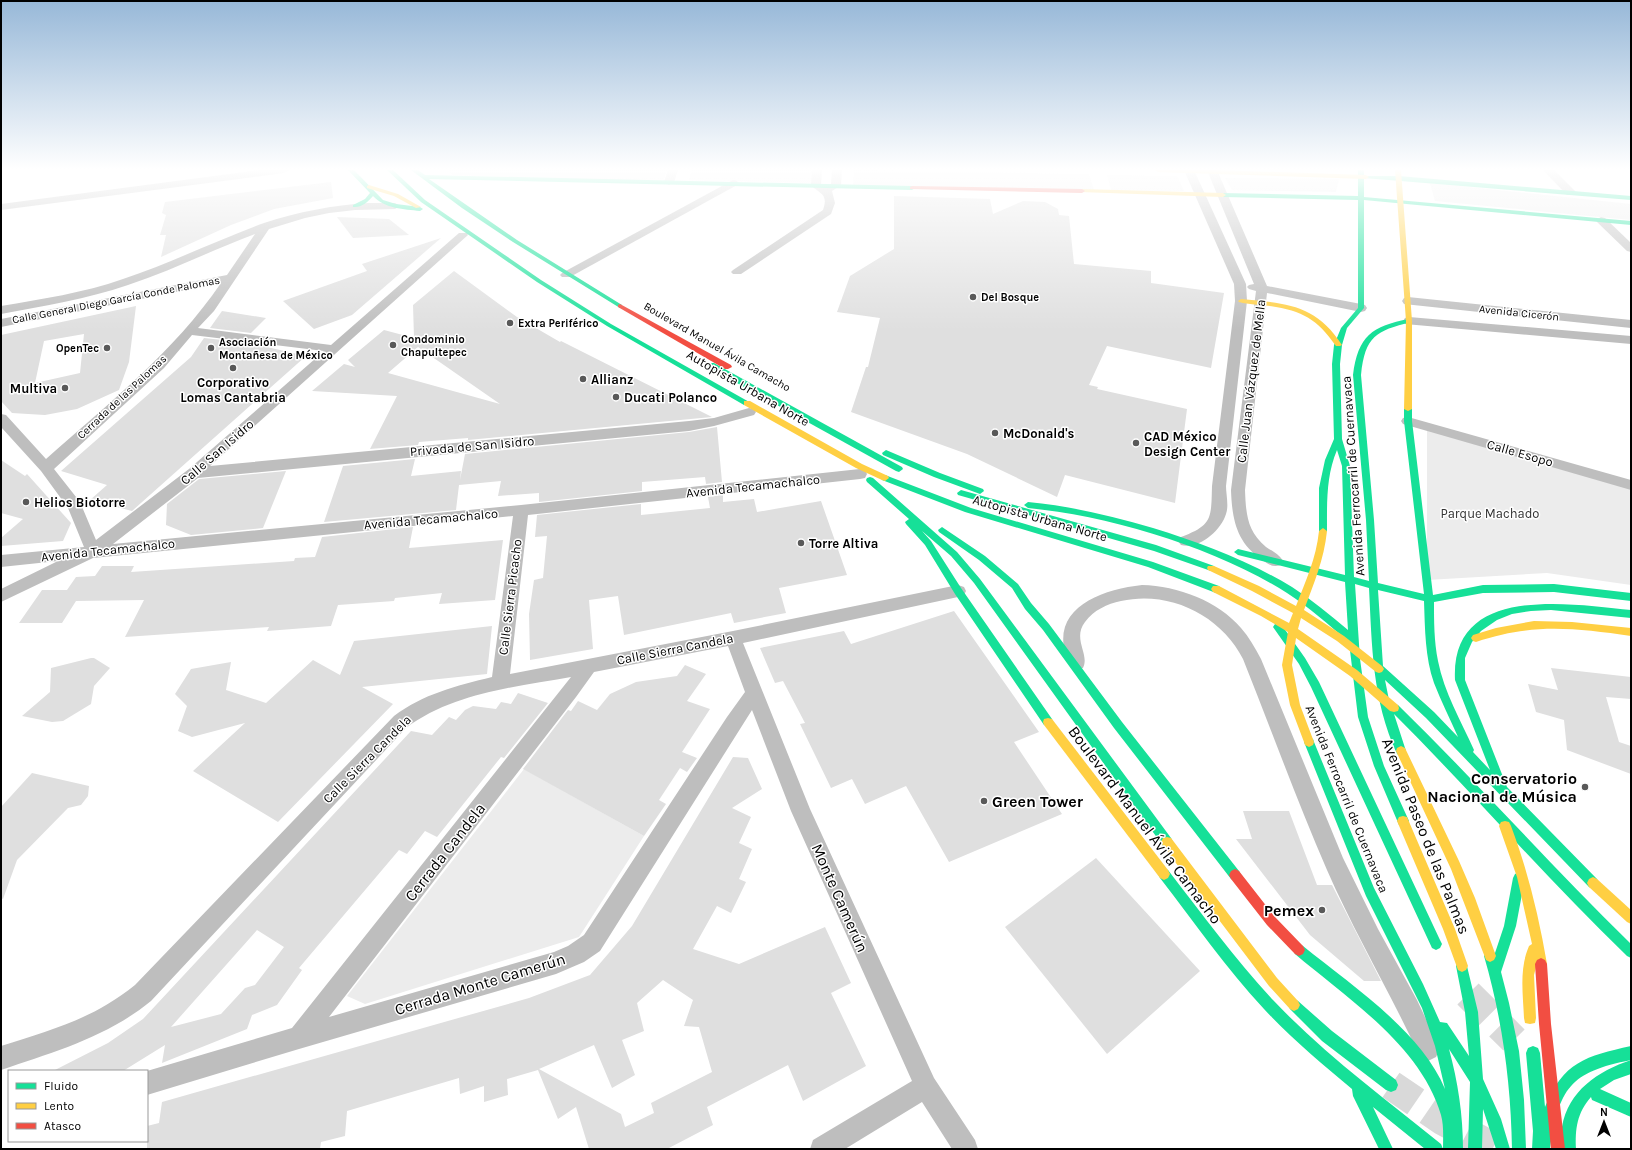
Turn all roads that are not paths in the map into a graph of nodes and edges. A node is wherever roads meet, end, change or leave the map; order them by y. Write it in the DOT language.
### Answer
graph roads {
  1 [pos="275,224"];
  2 [pos="446,224"];
  3 [pos="457,224"];
  4 [pos="478,224"];
  5 [pos="489,224"];
  6 [pos="659,224"];
  7 [pos="810,224"];
  8 [pos="1212,224"];
  9 [pos="1235,224"];
  10 [pos="1361,224"];
  11 [pos="1403,224"];
  12 [pos="1605,224"];
  13 [pos="266,226"];
  14 [pos="463,235"];
  15 [pos="1631,249"];
  16 [pos="737,272"];
  17 [pos="566,275"];
  18 [pos="231,278"];
  19 [pos="1240,284"];
  20 [pos="1262,289"];
  21 [pos="1241,301"];
  22 [pos="1408,301"];
  23 [pos="1260,303"];
  24 [pos="1361,308"];
  25 [pos="6,309"];
  26 [pos="1409,321"];
  27 [pos="4,322"];
  28 [pos="1631,324"];
  29 [pos="189,331"];
  30 [pos="1631,340"];
  31 [pos="1338,345"];
  32 [pos="334,349"];
  33 [pos="749,412"];
  34 [pos="1,418"];
  35 [pos="1408,421"];
  36 [pos="1338,439"];
  37 [pos="46,468"];
  38 [pos="194,473"];
  39 [pos="864,474"];
  40 [pos="910,474"];
  41 [pos="1631,485"];
  42 [pos="1219,486"];
  43 [pos="944,488"];
  44 [pos="1238,490"];
  45 [pos="1028,505"];
  46 [pos="521,510"];
  47 [pos="1186,541"];
  48 [pos="93,551"];
  49 [pos="1,561"];
  50 [pos="1277,562"];
  51 [pos="958,591"];
  52 [pos="1,596"];
  53 [pos="1631,597"];
  54 [pos="1429,599"];
  55 [pos="1631,614"];
  56 [pos="1010,628"];
  57 [pos="1631,632"];
  58 [pos="733,638"];
  59 [pos="1040,652"];
  60 [pos="1450,659"];
  61 [pos="589,665"];
  62 [pos="1444,667"];
  63 [pos="1073,680"];
  64 [pos="500,683"];
  65 [pos="1439,683"];
  66 [pos="755,692"];
  67 [pos="1090,698"];
  68 [pos="1462,738"];
  69 [pos="1592,868"];
  70 [pos="1229,883"];
  71 [pos="1614,890"];
  72 [pos="1631,906"];
  73 [pos="1631,918"];
  74 [pos="1537,939"];
  75 [pos="1436,944"];
  76 [pos="1631,952"];
  77 [pos="1494,974"];
  78 [pos="1420,989"];
  79 [pos="1511,996"];
  80 [pos="1349,1003"];
  81 [pos="1544,1008"];
  82 [pos="1521,1014"];
  83 [pos="299,1037"];
  84 [pos="1391,1040"];
  85 [pos="1631,1053"];
  86 [pos="1,1058"];
  87 [pos="1534,1063"];
  88 [pos="1631,1066"];
  89 [pos="1352,1081"];
  90 [pos="148,1084"];
  91 [pos="1391,1085"];
  92 [pos="926,1086"];
  93 [pos="1597,1095"];
  94 [pos="1631,1110"];
  95 [pos="1546,1121"];
  96 [pos="1448,1122"];
  97 [pos="822,1149"];
  98 [pos="966,1149"];
  99 [pos="1386,1149"];
  100 [pos="1436,1149"];
  101 [pos="1450,1149"];
  102 [pos="1456,1149"];
  103 [pos="1475,1149"];
  104 [pos="1503,1149"];
  105 [pos="1519,1149"];
  106 [pos="1539,1149"];
  107 [pos="1542,1149"];
  108 [pos="1558,1149"];
  109 [pos="1569,1149"];
  1 -- 13 [label="street, Calle General Diego García Conde Palomas"];
  2 -- 14 [label="main road, Boulevard Manuel Ávila Camacho"];
  3 -- 39 [label="main road, Autopista Urbana Norte"];
  4 -- 40 [label="main road, Autopista Urbana Norte"];
  5 -- 17 [label="main road, Boulevard Manuel Ávila Camacho"];
  6 -- 17 [label="street"];
  7 -- 16 [label="street"];
  8 -- 19 [label="street, Calle Juan Vázquez de Mella"];
  9 -- 20 [label="street, Calle Juan Vázquez de Mella"];
  10 -- 24 [label="main road"];
  11 -- 22 [label="main road"];
  12 -- 15 [label="street"];
  13 -- 18 [label="street, Cerrada de las Palomas"];
  13 -- 25 [label="street, Calle General Diego García Conde Palomas"];
  14 -- 32 [label="street, Calle San Isidro"];
  14 -- 33 [label="main road, Boulevard Manuel Ávila Camacho"];
  17 -- 45 [label="main road, Boulevard Manuel Ávila Camacho"];
  18 -- 27 [label="street, Calle General Diego García Conde Palomas"];
  18 -- 29 [label="street, Cerrada de las Palomas"];
  19 -- 20 [label="street"];
  19 -- 21 [label="street, Calle Juan Vázquez de Mella"];
  20 -- 23 [label="street, Calle Juan Vázquez de Mella"];
  20 -- 24 [label="street"];
  21 -- 23 [label="main road"];
  21 -- 42 [label="street, Calle Juan Vázquez de Mella"];
  22 -- 26 [label="main road"];
  22 -- 28 [label="street, Avenida Cicerón"];
  23 -- 31 [label="main road"];
  23 -- 44 [label="street, Calle Juan Vázquez de Mella"];
  24 -- 31 [label="main road, Avenida Ferrocarril de Cuernavaca"];
  25 -- 27 [label="street"];
  26 -- 30 [label="street, Avenida Cicerón"];
  26 -- 35 [label="main road"];
  26 -- 77 [label="main road, Avenida Ferrocarril de Cuernavaca"];
  29 -- 32 [label="street"];
  29 -- 37 [label="street, Cerrada de las Palomas"];
  31 -- 36 [label="main road, Avenida Ferrocarril de Cuernavaca"];
  32 -- 38 [label="street, Calle San Isidro"];
  33 -- 38 [label="street, Privada de San Isidro"];
  33 -- 39 [label="main road, Boulevard Manuel Ávila Camacho"];
  34 -- 37 [label="street"];
  35 -- 41 [label="street, Calle Esopo"];
  35 -- 54 [label="main road"];
  36 -- 78 [label="main road, Avenida Ferrocarril de Cuernavaca"];
  36 -- 103 [label="main road, Avenida Paseo de las Palmas"];
  37 -- 48 [label="street"];
  38 -- 48 [label="street, Calle San Isidro"];
  39 -- 46 [label="street, Avenida Tecamachalco"];
  39 -- 51 [label="main road, Boulevard Manuel Ávila Camacho"];
  39 -- 56 [label="main road, Boulevard Manuel Ávila Camacho"];
  39 -- 76 [label="main road, Autopista Urbana Norte"];
  39 -- 101 [label="main road"];
  42 -- 44 [label="street"];
  42 -- 47 [label="street, Calle Juan Vázquez de Mella"];
  43 -- 73 [label="main road, Autopista Urbana Norte"];
  44 -- 50 [label="street, Calle Juan Vázquez de Mella"];
  45 -- 47 [label="main road, Boulevard Manuel Ávila Camacho"];
  45 -- 75 [label="main road, Boulevard Manuel Ávila Camacho"];
  46 -- 48 [label="street, Avenida Tecamachalco"];
  46 -- 64 [label="street, Calle Sierra Picacho"];
  47 -- 50 [label="main road"];
  47 -- 68 [label="main road, Boulevard Manuel Ávila Camacho"];
  48 -- 49 [label="street, Avenida Tecamachalco"];
  48 -- 52 [label="street"];
  50 -- 54 [label="main road"];
  51 -- 58 [label="street, Calle Sierra Candela"];
  51 -- 89 [label="main road, Boulevard Manuel Ávila Camacho"];
  53 -- 54 [label="main road"];
  54 -- 65 [label="main road"];
  55 -- 77 [label="main road"];
  56 -- 59 [label="main road"];
  56 -- 91 [label="main road, Boulevard Manuel Ávila Camacho"];
  57 -- 60 [label="main road"];
  58 -- 61 [label="street, Calle Sierra Candela"];
  58 -- 66 [label="street, Monte Camerún"];
  61 -- 64 [label="street, Calle Sierra Candela"];
  61 -- 83 [label="street, Cerrada Candela"];
  62 -- 65 [label="main road"];
  63 -- 67 [label="main road"];
  64 -- 86 [label="street, Calle Sierra Candela"];
  65 -- 68 [label="main road"];
  66 -- 83 [label="street, Cerrada Monte Camerún"];
  66 -- 92 [label="street, Monte Camerún"];
  67 -- 70 [label="main road"];
  67 -- 96 [label="street"];
  68 -- 69 [label="main road, Boulevard Manuel Ávila Camacho"];
  68 -- 74 [label="main road"];
  71 -- 72 [label="main road"];
  74 -- 81 [label="main road"];
  74 -- 82 [label="main road"];
  77 -- 79 [label="main road"];
  77 -- 105 [label="main road"];
  78 -- 96 [label="main road, Avenida Ferrocarril de Cuernavaca"];
  78 -- 104 [label="main road"];
  80 -- 84 [label="main road"];
  81 -- 87 [label="main road"];
  81 -- 108 [label="main road"];
  83 -- 90 [label="street, Cerrada Monte Camerún"];
  85 -- 95 [label="main road"];
  87 -- 95 [label="main road"];
  87 -- 106 [label="main road"];
  88 -- 109 [label="main road"];
  89 -- 99 [label="main road"];
  89 -- 100 [label="main road, Boulevard Manuel Ávila Camacho"];
  92 -- 97 [label="street"];
  92 -- 98 [label="street, Monte Camerún"];
  93 -- 94 [label="main road"];
  95 -- 107 [label="main road"];
  96 -- 101 [label="main road"];
  96 -- 102 [label="main road, Avenida Ferrocarril de Cuernavaca"];
}
